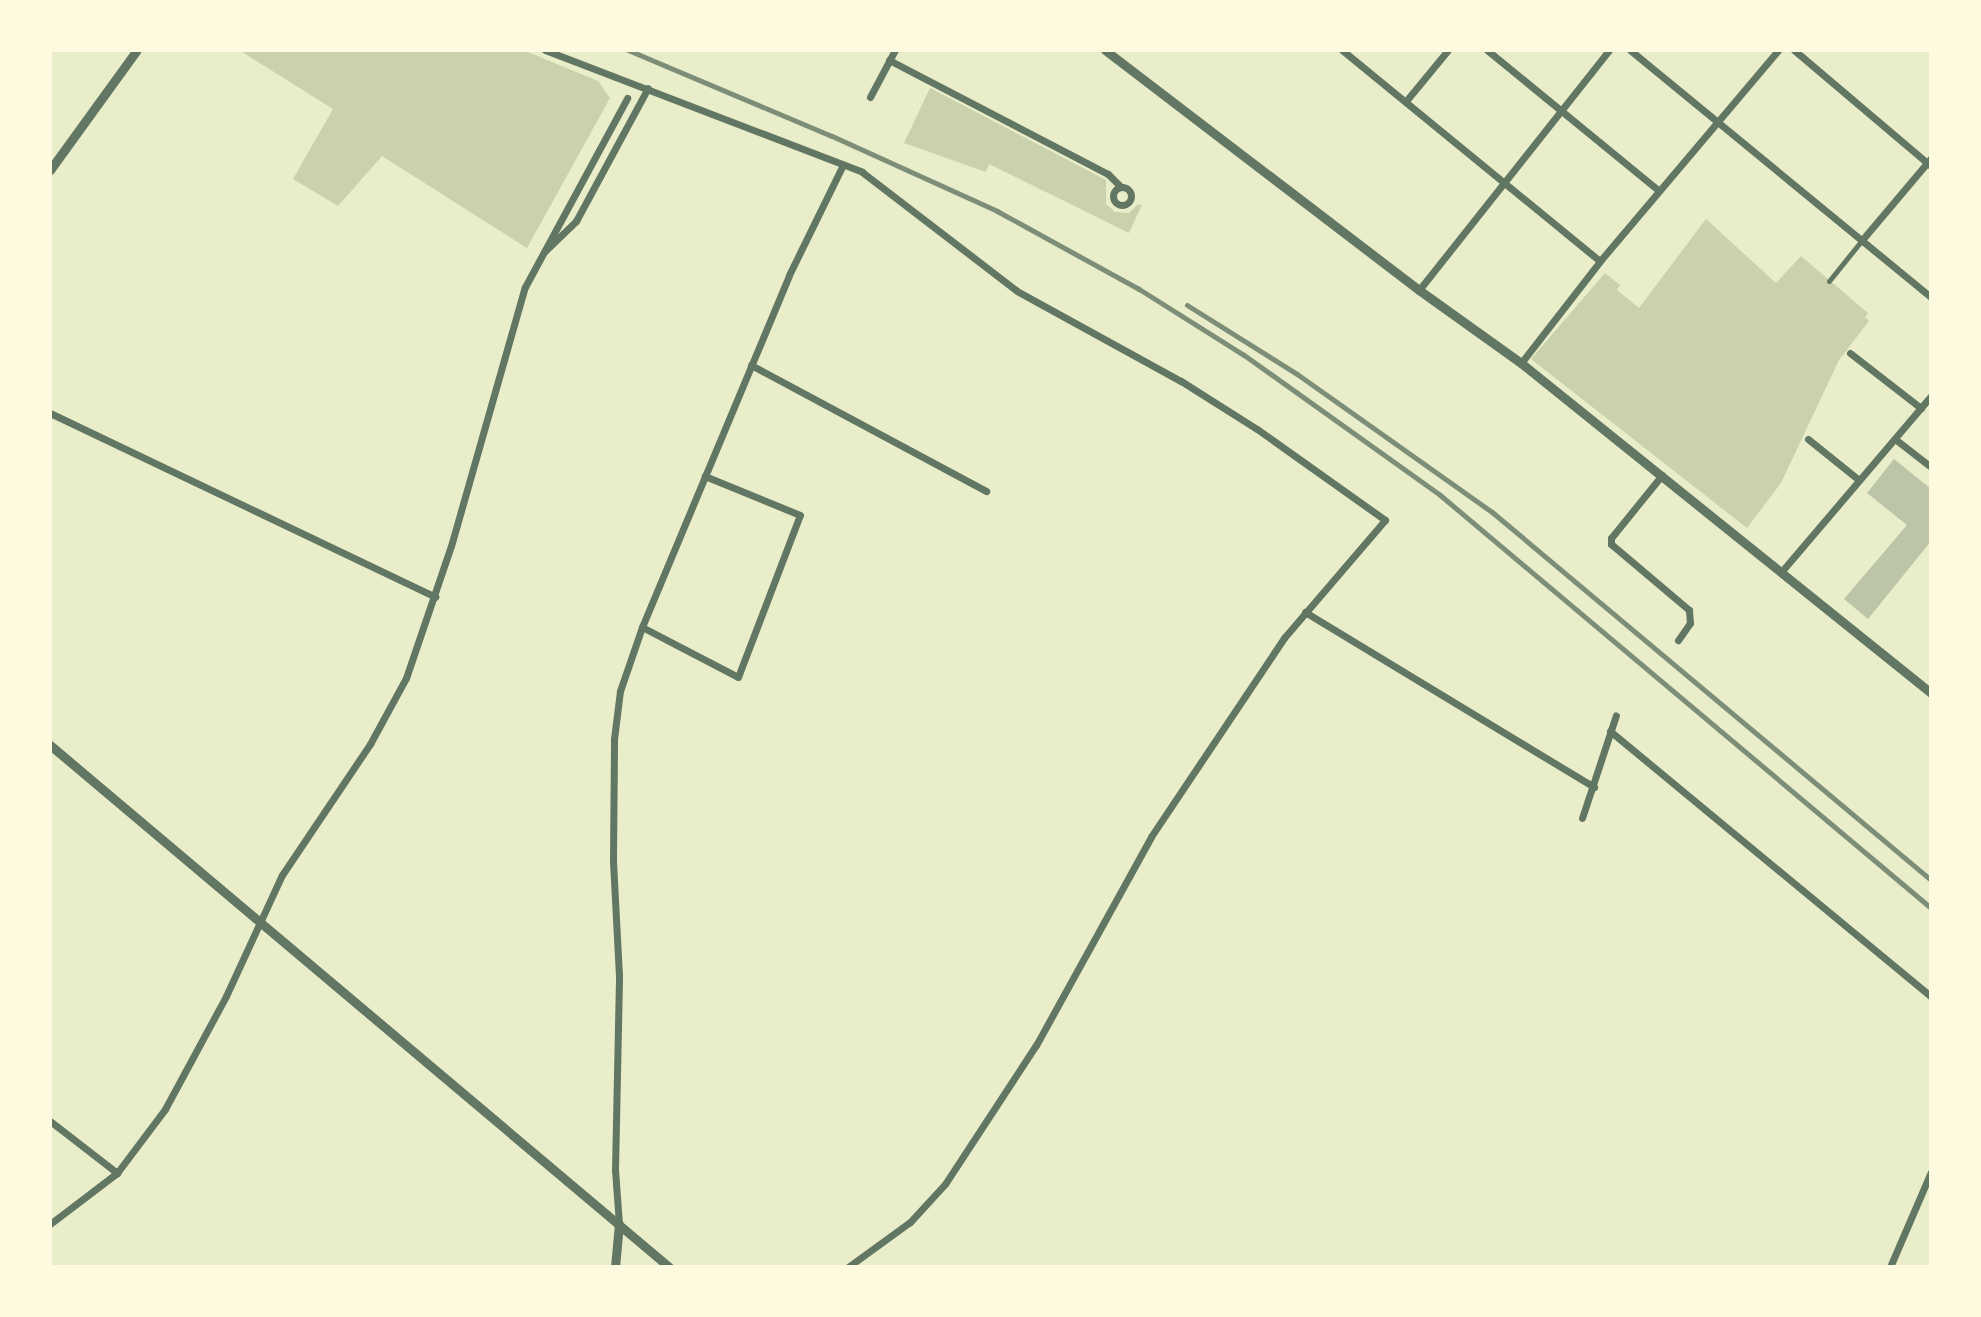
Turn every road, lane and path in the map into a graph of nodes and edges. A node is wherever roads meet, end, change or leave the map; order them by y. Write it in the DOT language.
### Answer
graph roads {
  1 [pos="137,50"];
  2 [pos="545,50"];
  3 [pos="882,50"];
  4 [pos="1105,50"];
  5 [pos="1342,50"];
  6 [pos="1448,50"];
  7 [pos="1487,50"];
  8 [pos="1609,50"];
  9 [pos="1630,50"];
  10 [pos="1778,50"];
  11 [pos="1794,50"];
  12 [pos="892,55"];
  13 [pos="648,88"];
  14 [pos="870,97"];
  15 [pos="627,98"];
  16 [pos="1406,101"];
  17 [pos="1562,111"];
  18 [pos="1716,123"];
  19 [pos="1930,162"];
  20 [pos="843,165"];
  21 [pos="50,170"];
  22 [pos="1504,185"];
  23 [pos="1121,187"];
  24 [pos="1659,191"];
  25 [pos="1862,240"];
  26 [pos="539,256"];
  27 [pos="1600,261"];
  28 [pos="1829,281"];
  29 [pos="1419,290"];
  30 [pos="1931,297"];
  31 [pos="1850,353"];
  32 [pos="1521,363"];
  33 [pos="751,365"];
  34 [pos="1931,396"];
  35 [pos="1921,408"];
  36 [pos="50,413"];
  37 [pos="1808,439"];
  38 [pos="1895,439"];
  39 [pos="1931,467"];
  40 [pos="1662,475"];
  41 [pos="705,476"];
  42 [pos="1859,480"];
  43 [pos="986,491"];
  44 [pos="1782,571"];
  45 [pos="435,597"];
  46 [pos="1305,612"];
  47 [pos="642,627"];
  48 [pos="1678,640"];
  49 [pos="1931,693"];
  50 [pos="1616,715"];
  51 [pos="1610,731"];
  52 [pos="50,745"];
  53 [pos="1594,787"];
  54 [pos="1582,818"];
  55 [pos="261,920"];
  56 [pos="1931,997"];
  57 [pos="50,1121"];
  58 [pos="1931,1172"];
  59 [pos="117,1173"];
  60 [pos="1919,1198"];
  61 [pos="1931,1198"];
  62 [pos="50,1224"];
  63 [pos="619,1224"];
  64 [pos="615,1267"];
  65 [pos="669,1267"];
  66 [pos="848,1267"];
  67 [pos="1890,1267"];
  1 -- 21 [label="street"];
  2 -- 13 [label="street"];
  3 -- 12 [label="street"];
  4 -- 29 [label="street"];
  5 -- 16 [label="street"];
  6 -- 16 [label="street"];
  7 -- 17 [label="street"];
  8 -- 17 [label="street"];
  9 -- 18 [label="street"];
  10 -- 18 [label="street"];
  11 -- 19 [label="street"];
  12 -- 14 [label="street"];
  12 -- 23 [label="street"];
  13 -- 20 [label="street"];
  13 -- 26 [label="street"];
  15 -- 26 [label="street"];
  16 -- 22 [label="street"];
  17 -- 22 [label="street"];
  17 -- 24 [label="street"];
  18 -- 24 [label="street"];
  18 -- 25 [label="street"];
  19 -- 25 [label="street"];
  20 -- 33 [label="street"];
  20 -- 46 [label="street"];
  22 -- 27 [label="street"];
  22 -- 29 [label="street"];
  24 -- 27 [label="street"];
  25 -- 28 [label="street"];
  25 -- 30 [label="street"];
  26 -- 45 [label="street"];
  27 -- 32 [label="street"];
  29 -- 32 [label="street"];
  31 -- 35 [label="street"];
  32 -- 40 [label="street"];
  33 -- 41 [label="street"];
  33 -- 43 [label="street"];
  34 -- 35 [label="street"];
  35 -- 38 [label="street"];
  36 -- 45 [label="street"];
  37 -- 42 [label="street"];
  38 -- 39 [label="street"];
  38 -- 42 [label="street"];
  40 -- 44 [label="street"];
  40 -- 48 [label="street"];
  41 -- 47 [label="street"];
  41 -- 47 [label="street"];
  42 -- 44 [label="street"];
  44 -- 49 [label="street"];
  45 -- 55 [label="street"];
  46 -- 53 [label="street"];
  46 -- 66 [label="street"];
  47 -- 63 [label="street"];
  50 -- 51 [label="street"];
  51 -- 53 [label="street"];
  51 -- 56 [label="street"];
  52 -- 55 [label="street"];
  53 -- 54 [label="street"];
  55 -- 59 [label="street"];
  55 -- 63 [label="street"];
  57 -- 59 [label="street"];
  58 -- 60 [label="street"];
  59 -- 62 [label="street"];
  60 -- 61 [label="street"];
  60 -- 67 [label="street"];
  63 -- 64 [label="street"];
  63 -- 65 [label="street"];
}
